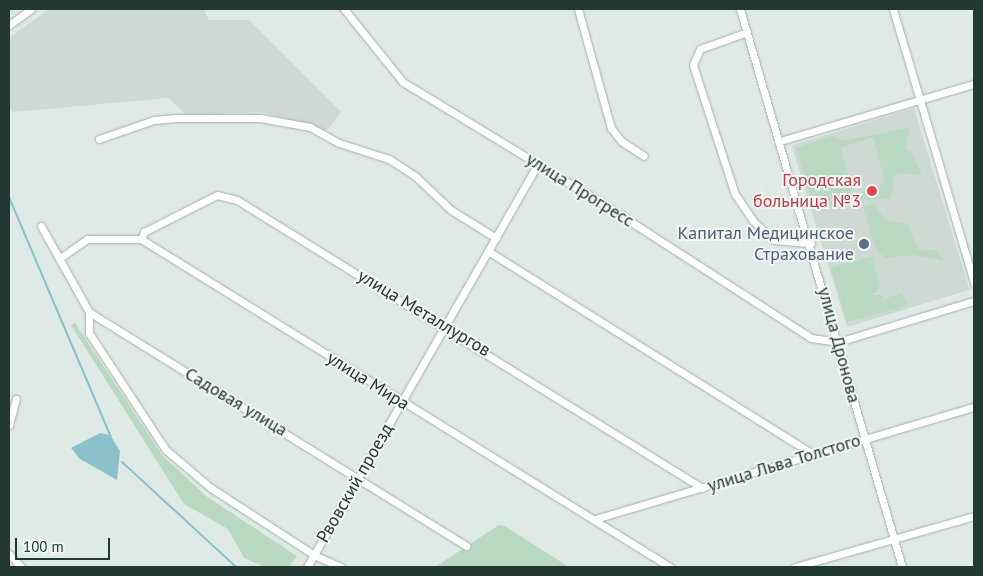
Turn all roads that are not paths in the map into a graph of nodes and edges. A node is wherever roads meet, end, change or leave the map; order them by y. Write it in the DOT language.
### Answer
graph roads {
  1 [pos="32,9"];
  2 [pos="344,9"];
  3 [pos="578,9"];
  4 [pos="740,9"];
  5 [pos="893,9"];
  6 [pos="9,25"];
  7 [pos="747,32"];
  8 [pos="974,84"];
  9 [pos="921,100"];
  10 [pos="99,139"];
  11 [pos="780,142"];
  12 [pos="644,156"];
  13 [pos="538,164"];
  14 [pos="41,226"];
  15 [pos="496,238"];
  16 [pos="141,239"];
  17 [pos="811,243"];
  18 [pos="488,251"];
  19 [pos="60,258"];
  20 [pos="974,283"];
  21 [pos="974,301"];
  22 [pos="89,312"];
  23 [pos="446,325"];
  24 [pos="838,342"];
  25 [pos="16,399"];
  26 [pos="401,402"];
  27 [pos="974,407"];
  28 [pos="9,425"];
  29 [pos="864,440"];
  30 [pos="813,454"];
  31 [pos="358,476"];
  32 [pos="702,488"];
  33 [pos="974,516"];
  34 [pos="595,520"];
  35 [pos="893,538"];
  36 [pos="466,546"];
  37 [pos="9,554"];
  38 [pos="314,556"];
  39 [pos="21,567"];
  40 [pos="307,567"];
  41 [pos="341,567"];
  42 [pos="670,567"];
  43 [pos="795,567"];
  44 [pos="902,567"];
  1 -- 6 [label="street"];
  2 -- 13 [label="street, улица Прогресс"];
  3 -- 12 [label="street"];
  4 -- 7 [label="street, улица Дронова"];
  5 -- 9 [label="street"];
  7 -- 11 [label="street, улица Дронова"];
  7 -- 17 [label="street"];
  8 -- 9 [label="street"];
  9 -- 11 [label="street"];
  9 -- 20 [label="street"];
  10 -- 15 [label="street"];
  11 -- 17 [label="street, улица Дронова"];
  13 -- 15 [label="street, Рвовский проезд"];
  13 -- 24 [label="street, улица Прогресс"];
  14 -- 19 [label="street"];
  15 -- 18 [label="street, Рвовский проезд"];
  16 -- 19 [label="street"];
  16 -- 23 [label="street, улица Металлургов"];
  16 -- 26 [label="street, улица Мира"];
  17 -- 24 [label="street, улица Дронова"];
  18 -- 23 [label="street, Рвовский проезд"];
  18 -- 30 [label="street"];
  19 -- 22 [label="street"];
  21 -- 24 [label="street"];
  22 -- 31 [label="street, Садовая улица"];
  22 -- 38 [label="street"];
  23 -- 26 [label="street, Рвовский проезд"];
  23 -- 32 [label="street, улица Металлургов"];
  24 -- 29 [label="street, улица Дронова"];
  25 -- 28 [label="street"];
  26 -- 31 [label="street, Рвовский проезд"];
  26 -- 34 [label="street, улица Мира"];
  27 -- 29 [label="street, улица Льва Толстого"];
  29 -- 30 [label="street, улица Льва Толстого"];
  29 -- 35 [label="street, улица Дронова"];
  30 -- 32 [label="street, улица Льва Толстого"];
  31 -- 36 [label="street, Садовая улица"];
  31 -- 38 [label="street, Рвовский проезд"];
  32 -- 34 [label="street, улица Льва Толстого"];
  33 -- 35 [label="street"];
  34 -- 42 [label="street, улица Мира"];
  35 -- 43 [label="street"];
  35 -- 44 [label="street, улица Дронова"];
  37 -- 39 [label="street"];
  38 -- 40 [label="street, Рвовский проезд"];
  38 -- 41 [label="street"];
}
